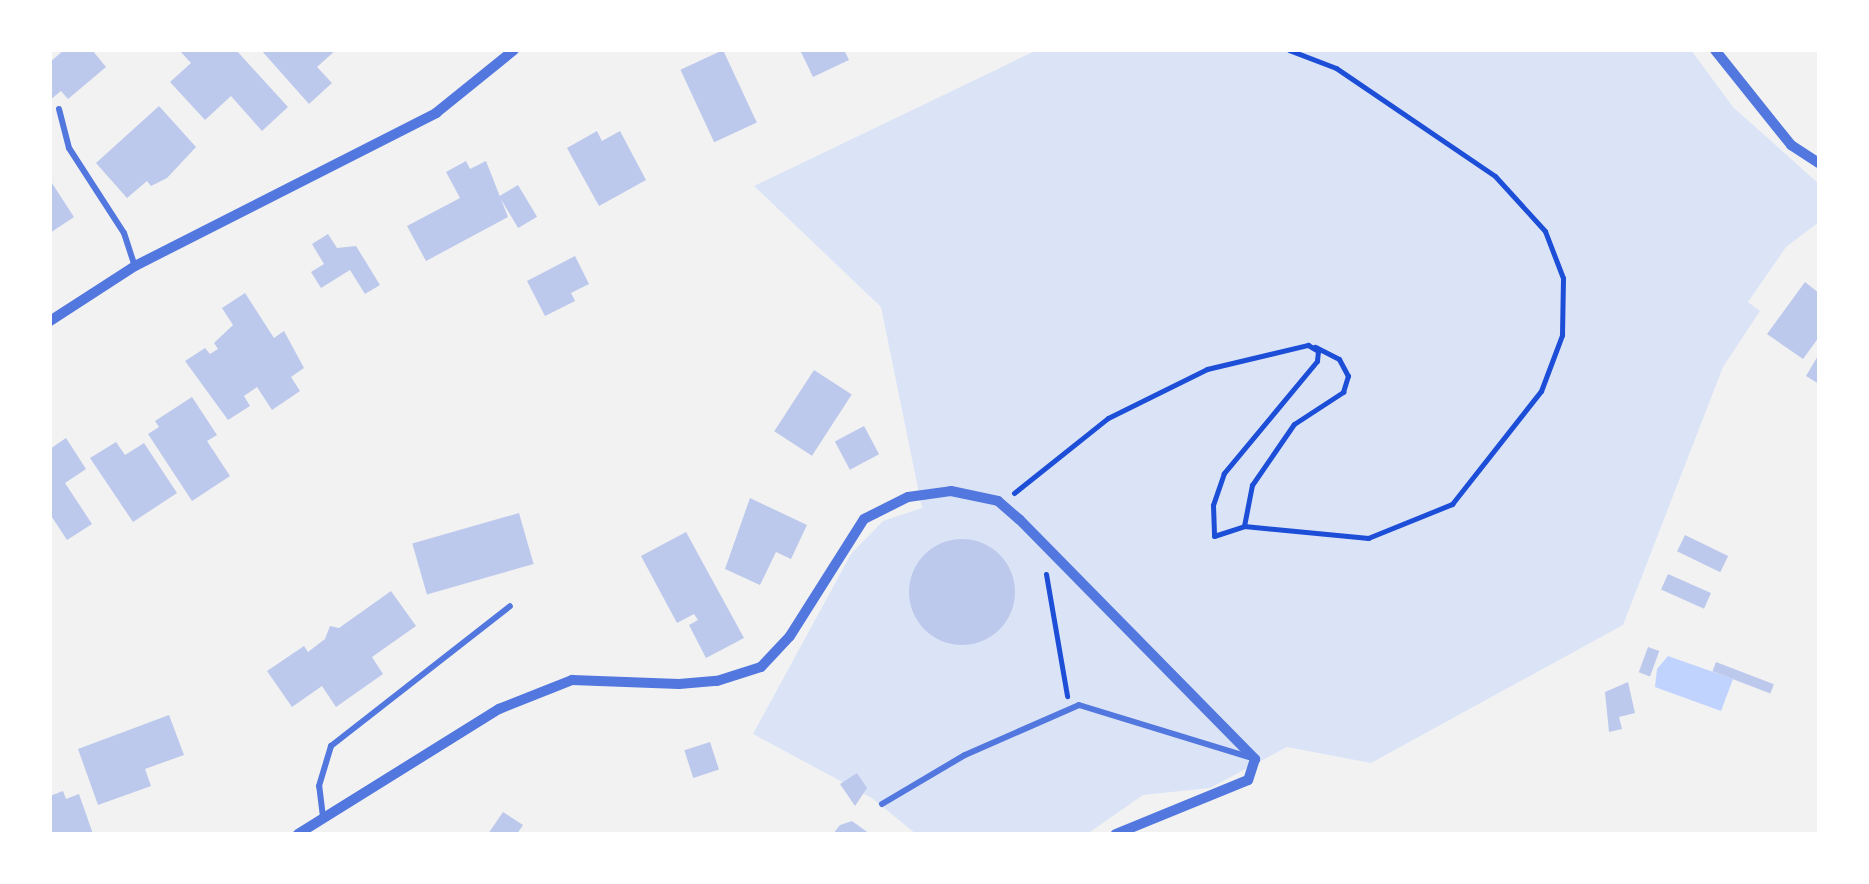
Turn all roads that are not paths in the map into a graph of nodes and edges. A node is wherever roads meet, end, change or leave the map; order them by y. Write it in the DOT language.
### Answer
graph roads {
  1 [pos="514,50"];
  2 [pos="1715,50"];
  3 [pos="60,109"];
  4 [pos="1819,164"];
  5 [pos="135,266"];
  6 [pos="50,321"];
  7 [pos="510,606"];
  8 [pos="1255,759"];
  9 [pos="882,804"];
  10 [pos="323,818"];
  11 [pos="298,834"];
  12 [pos="1116,834"];
  1 -- 5 [label="street"];
  2 -- 4 [label="street"];
  3 -- 5 [label="lane"];
  5 -- 6 [label="street"];
  7 -- 10 [label="lane"];
  8 -- 9 [label="lane"];
  8 -- 10 [label="street"];
  8 -- 12 [label="street"];
  10 -- 11 [label="street"];
}
